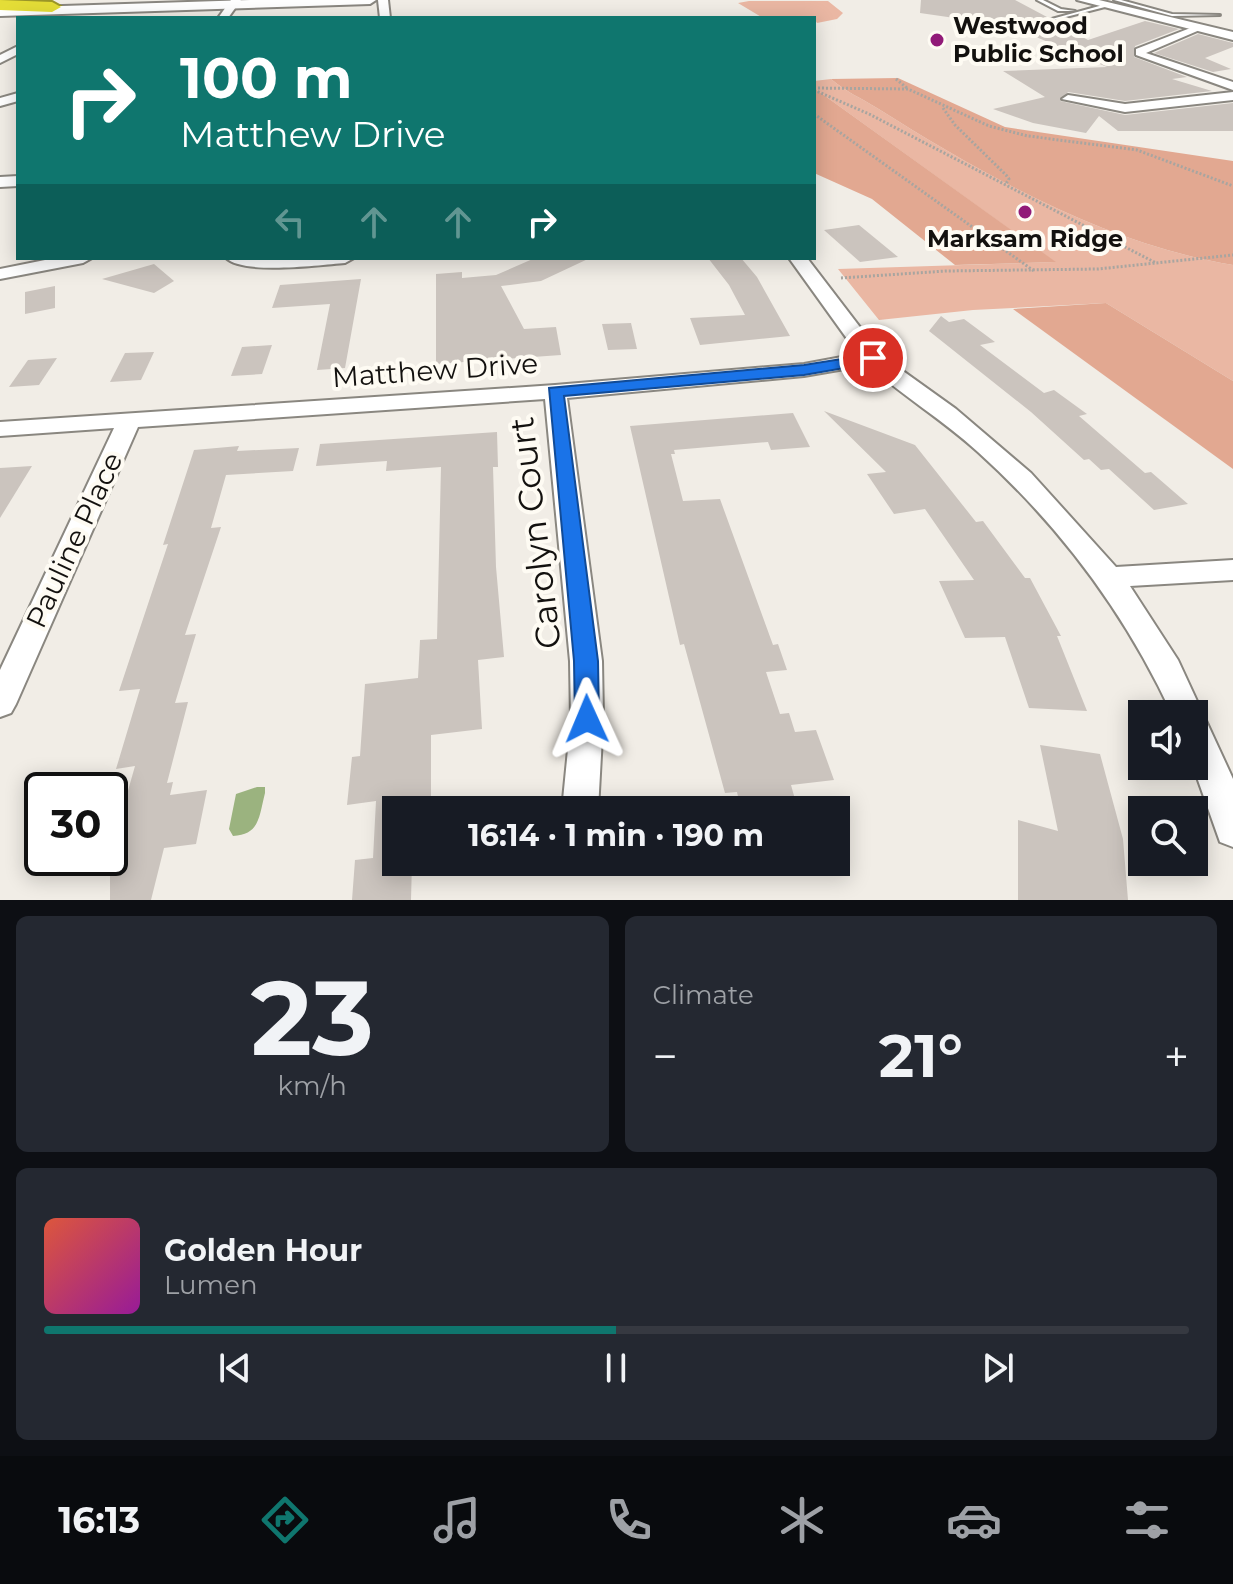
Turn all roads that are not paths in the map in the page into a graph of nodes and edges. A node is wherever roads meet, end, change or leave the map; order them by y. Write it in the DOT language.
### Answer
graph roads {
  1 [pos="370,0"];
  2 [pos="1039,0"];
  3 [pos="234,2"];
  4 [pos="1110,3"];
  5 [pos="1080,6"];
  6 [pos="49,9"];
  7 [pos="0,10"];
  8 [pos="1047,11"];
  9 [pos="1066,11"];
  10 [pos="1218,15"];
  11 [pos="1050,20"];
  12 [pos="1197,29"];
  13 [pos="1233,36"];
  14 [pos="1233,86"];
  15 [pos="1233,96"];
  16 [pos="1068,99"];
  17 [pos="73,260"];
  18 [pos="252,260"];
  19 [pos="308,260"];
  20 [pos="800,260"];
  21 [pos="0,274"];
  22 [pos="873,358"];
  23 [pos="555,392"];
  24 [pos="129,420"];
  25 [pos="0,429"];
  26 [pos="1233,570"];
  27 [pos="1112,577"];
  28 [pos="1182,700"];
  29 [pos="0,704"];
  30 [pos="1208,762"];
  31 [pos="581,796"];
  32 [pos="1233,830"];
  1 -- 3 [label="main road"];
  2 -- 9 [label="lane"];
  3 -- 6 [label="main road"];
  4 -- 5 [label="main road"];
  4 -- 10 [label="lane"];
  4 -- 12 [label="main road"];
  5 -- 9 [label="lane"];
  5 -- 11 [label="lane"];
  6 -- 7 [label="highway"];
  8 -- 9 [label="lane"];
  12 -- 13 [label="main road"];
  12 -- 14 [label="street"];
  15 -- 16 [label="street"];
  17 -- 21 [label="street"];
  18 -- 19 [label="street"];
  20 -- 22 [label="street"];
  22 -- 23 [label="street, Matthew Drive"];
  22 -- 27 [label="street"];
  23 -- 24 [label="street, Matthew Drive"];
  23 -- 31 [label="street, Carolyn Court"];
  24 -- 25 [label="street, Matthew Drive"];
  24 -- 29 [label="street, Pauline Place"];
  26 -- 27 [label="street"];
  27 -- 28 [label="street"];
  30 -- 32 [label="street"];
}
